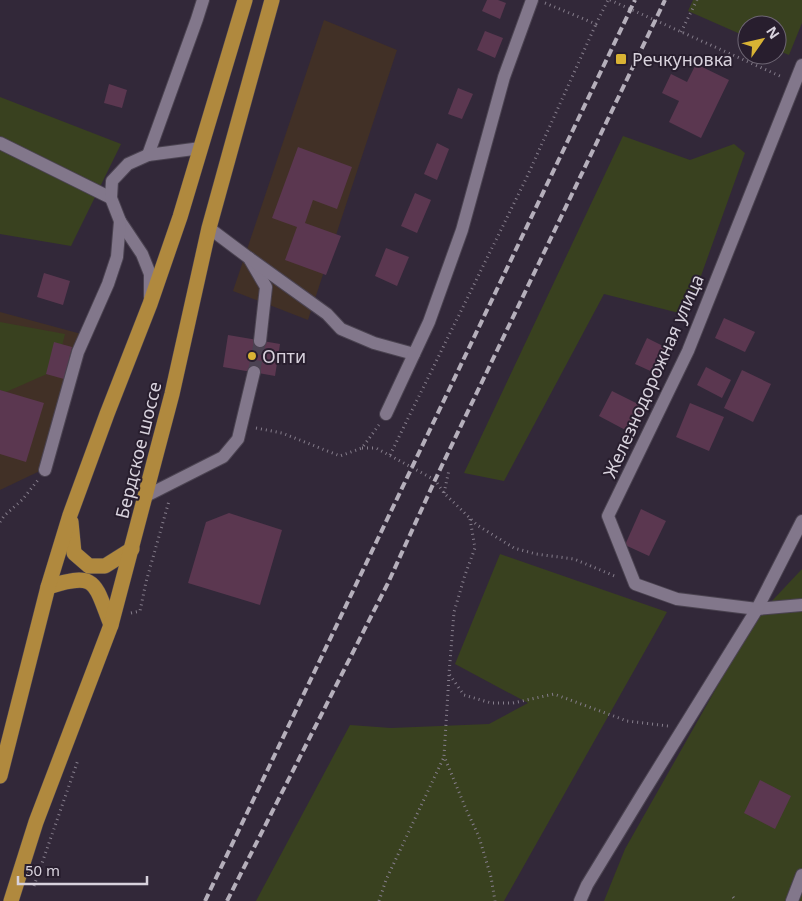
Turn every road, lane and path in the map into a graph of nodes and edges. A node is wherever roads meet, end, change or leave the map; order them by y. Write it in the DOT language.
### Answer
graph roads {
  1 [pos="202,0"];
  2 [pos="245,0"];
  3 [pos="272,0"];
  4 [pos="532,0"];
  5 [pos="538,0"];
  6 [pos="609,0"];
  7 [pos="697,0"];
  8 [pos="596,24"];
  9 [pos="682,32"];
  10 [pos="802,65"];
  11 [pos="794,83"];
  12 [pos="0,143"];
  13 [pos="201,148"];
  14 [pos="148,155"];
  15 [pos="110,198"];
  16 [pos="120,221"];
  17 [pos="209,228"];
  18 [pos="249,258"];
  19 [pos="150,304"];
  20 [pos="260,341"];
  21 [pos="414,354"];
  22 [pos="254,372"];
  23 [pos="386,414"];
  24 [pos="238,439"];
  25 [pos="362,448"];
  26 [pos="390,455"];
  27 [pos="45,470"];
  28 [pos="449,470"];
  29 [pos="444,493"];
  30 [pos="146,496"];
  31 [pos="70,515"];
  32 [pos="2,516"];
  33 [pos="470,519"];
  34 [pos="802,521"];
  35 [pos="0,522"];
  36 [pos="132,549"];
  37 [pos="635,584"];
  38 [pos="48,587"];
  39 [pos="802,605"];
  40 [pos="757,609"];
  41 [pos="111,625"];
  42 [pos="449,674"];
  43 [pos="683,727"];
  44 [pos="444,756"];
  45 [pos="0,776"];
  46 [pos="802,875"];
  47 [pos="12,901"];
  48 [pos="378,901"];
  49 [pos="495,901"];
  50 [pos="580,901"];
  51 [pos="792,901"];
  1 -- 14 [label="street"];
  2 -- 13 [label="highway, Бердское шоссе"];
  3 -- 17 [label="highway, Бердское шоссе"];
  4 -- 21 [label="street"];
  5 -- 8 [label="path"];
  6 -- 8 [label="path"];
  6 -- 9 [label="path"];
  7 -- 9 [label="path"];
  8 -- 26 [label="path"];
  9 -- 11 [label="path"];
  10 -- 11 [label="street, Железнодорожная улица"];
  11 -- 37 [label="street, Железнодорожная улица"];
  12 -- 15 [label="street"];
  13 -- 14 [label="street"];
  13 -- 19 [label="highway, Бердское шоссе"];
  14 -- 15 [label="street"];
  15 -- 16 [label="street"];
  16 -- 19 [label="street"];
  16 -- 27 [label="street"];
  17 -- 18 [label="street"];
  17 -- 30 [label="highway, Бердское шоссе"];
  18 -- 20 [label="street"];
  18 -- 21 [label="street"];
  19 -- 31 [label="highway, Бердское шоссе"];
  21 -- 23 [label="street"];
  22 -- 24 [label="street"];
  23 -- 25 [label="path"];
  24 -- 25 [label="path"];
  24 -- 30 [label="street"];
  25 -- 26 [label="path"];
  26 -- 29 [label="path"];
  27 -- 32 [label="path"];
  28 -- 29 [label="path"];
  29 -- 33 [label="path"];
  30 -- 36 [label="highway, Бердское шоссе"];
  31 -- 36 [label="highway"];
  31 -- 38 [label="highway, Бердское шоссе"];
  32 -- 35 [label="path"];
  33 -- 37 [label="path"];
  33 -- 42 [label="path"];
  34 -- 40 [label="street"];
  36 -- 41 [label="highway, Бердское шоссе"];
  37 -- 40 [label="street"];
  38 -- 41 [label="highway"];
  38 -- 45 [label="highway, Бердское шоссе"];
  39 -- 40 [label="street"];
  40 -- 43 [label="street"];
  41 -- 47 [label="highway, Бердское шоссе"];
  42 -- 43 [label="path"];
  42 -- 44 [label="path"];
  43 -- 50 [label="street"];
  44 -- 48 [label="path"];
  44 -- 49 [label="path"];
  46 -- 51 [label="street"];
}
